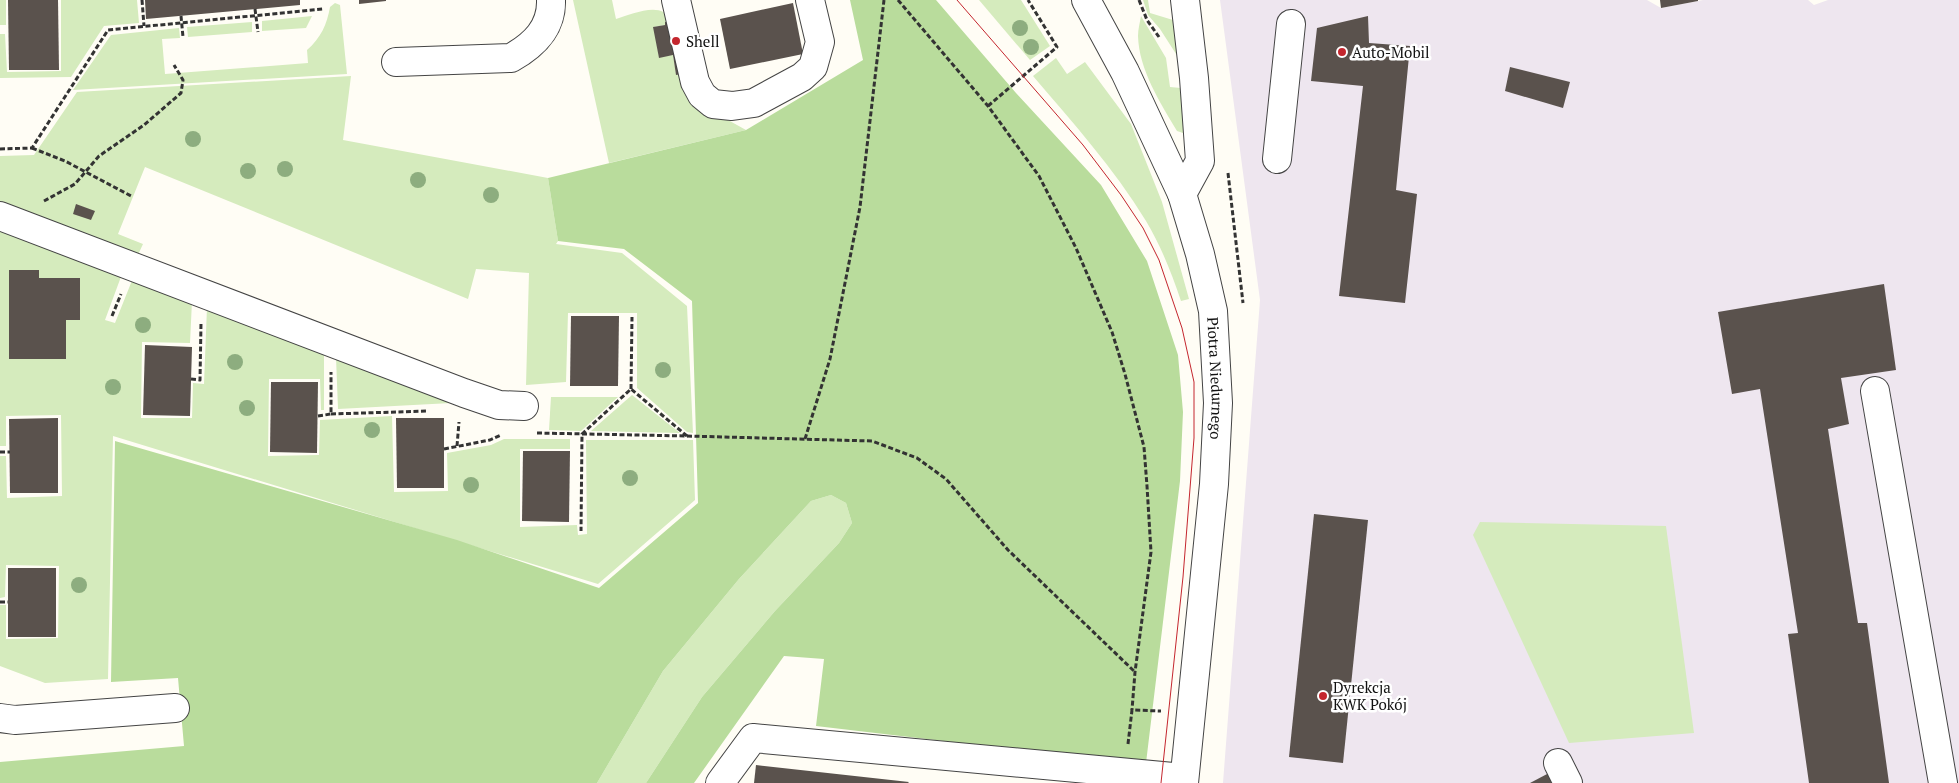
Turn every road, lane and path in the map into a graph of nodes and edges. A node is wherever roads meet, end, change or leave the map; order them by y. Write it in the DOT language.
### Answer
graph roads {
  1 [pos="142,0"];
  2 [pos="551,0"];
  3 [pos="676,0"];
  4 [pos="810,0"];
  5 [pos="884,0"];
  6 [pos="898,0"];
  7 [pos="1028,0"];
  8 [pos="1086,0"];
  9 [pos="1185,0"];
  10 [pos="255,9"];
  11 [pos="323,9"];
  12 [pos="256,15"];
  13 [pos="181,16"];
  14 [pos="182,23"];
  15 [pos="1291,24"];
  16 [pos="144,26"];
  17 [pos="258,32"];
  18 [pos="183,37"];
  19 [pos="396,62"];
  20 [pos="174,65"];
  21 [pos="988,106"];
  22 [pos="32,148"];
  23 [pos="0,149"];
  24 [pos="1277,159"];
  25 [pos="86,171"];
  26 [pos="1182,194"];
  27 [pos="133,197"];
  28 [pos="5,217"];
  29 [pos="632,317"];
  30 [pos="202,318"];
  31 [pos="331,368"];
  32 [pos="191,379"];
  33 [pos="631,389"];
  34 [pos="1875,391"];
  35 [pos="524,406"];
  36 [pos="430,411"];
  37 [pos="331,414"];
  38 [pos="318,416"];
  39 [pos="459,420"];
  40 [pos="508,432"];
  41 [pos="582,434"];
  42 [pos="688,436"];
  43 [pos="805,439"];
  44 [pos="457,446"];
  45 [pos="444,449"];
  46 [pos="0,452"];
  47 [pos="10,452"];
  48 [pos="581,531"];
  49 [pos="0,602"];
  50 [pos="8,602"];
  51 [pos="1134,672"];
  52 [pos="175,708"];
  53 [pos="1132,710"];
  54 [pos="1169,712"];
  55 [pos="0,718"];
  56 [pos="1010,772"];
  57 [pos="1137,773"];
  58 [pos="1184,780"];
  59 [pos="720,783"];
  60 [pos="1943,783"];
  1 -- 16 [label="path"];
  2 -- 19 [label="street"];
  3 -- 4 [label="street"];
  5 -- 43 [label="path"];
  6 -- 21 [label="path"];
  7 -- 21 [label="path"];
  8 -- 26 [label="street, Piotra Niedurnego"];
  9 -- 26 [label="street"];
  10 -- 12 [label="path"];
  11 -- 12 [label="path"];
  12 -- 14 [label="path"];
  12 -- 17 [label="path"];
  13 -- 14 [label="path"];
  14 -- 16 [label="path"];
  14 -- 18 [label="path"];
  15 -- 24 [label="street"];
  16 -- 22 [label="path"];
  20 -- 25 [label="path"];
  21 -- 51 [label="path"];
  22 -- 23 [label="path"];
  22 -- 25 [label="path"];
  25 -- 27 [label="path"];
  25 -- 28 [label="path"];
  26 -- 58 [label="street, Piotra Niedurnego"];
  28 -- 35 [label="street"];
  29 -- 33 [label="path"];
  30 -- 32 [label="path"];
  31 -- 37 [label="path"];
  33 -- 41 [label="path"];
  33 -- 42 [label="path"];
  34 -- 60 [label="street"];
  36 -- 37 [label="path"];
  37 -- 38 [label="path"];
  39 -- 44 [label="path"];
  40 -- 44 [label="path"];
  41 -- 42 [label="path"];
  41 -- 48 [label="path"];
  42 -- 43 [label="path"];
  43 -- 51 [label="path"];
  44 -- 45 [label="path"];
  46 -- 47 [label="path"];
  49 -- 50 [label="path"];
  51 -- 53 [label="path"];
  52 -- 55 [label="street"];
  53 -- 54 [label="path"];
  53 -- 57 [label="path"];
  56 -- 57 [label="street"];
  56 -- 59 [label="street"];
  57 -- 58 [label="street"];
}
